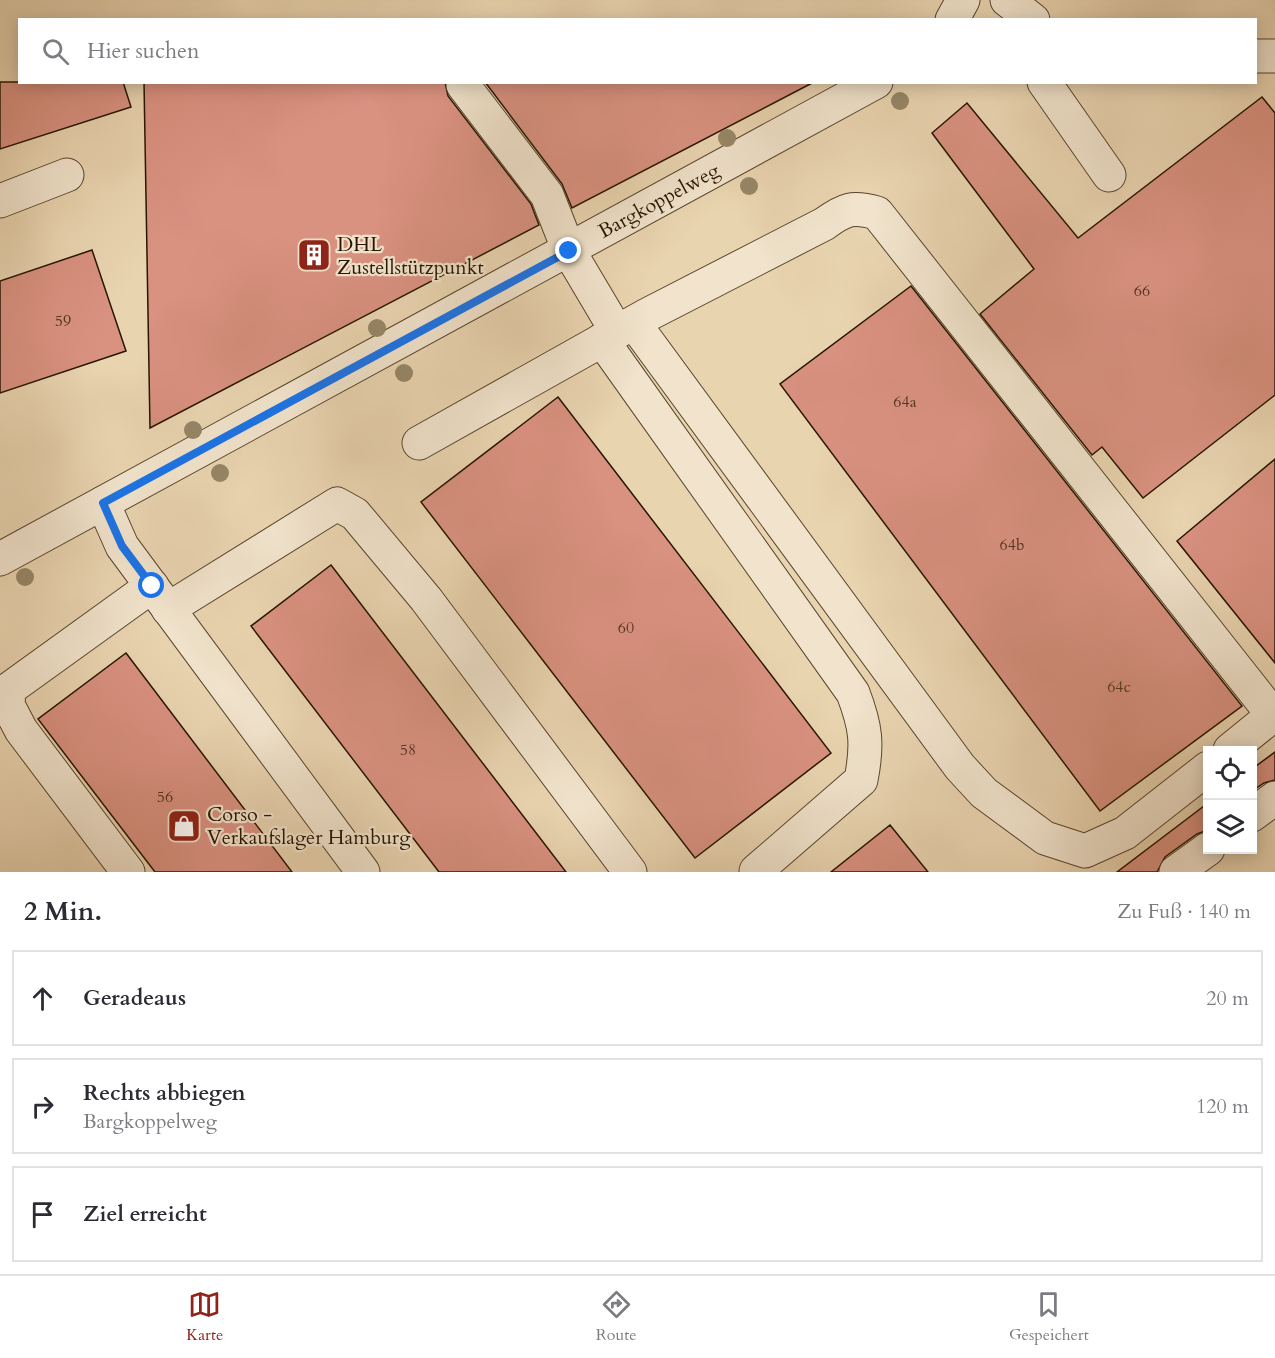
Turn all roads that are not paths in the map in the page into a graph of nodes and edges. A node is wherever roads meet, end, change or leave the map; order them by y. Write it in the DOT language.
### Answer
graph roads {
  1 [pos="963,0"];
  2 [pos="1007,0"];
  3 [pos="953,18"];
  4 [pos="1030,18"];
  5 [pos="1257,56"];
  6 [pos="1275,56"];
  7 [pos="872,84"];
  8 [pos="1045,84"];
  9 [pos="463,85"];
  10 [pos="68,175"];
  11 [pos="1109,176"];
  12 [pos="0,201"];
  13 [pos="569,251"];
  14 [pos="618,332"];
  15 [pos="419,443"];
  16 [pos="103,503"];
  17 [pos="0,559"];
  18 [pos="160,598"];
  19 [pos="1270,700"];
  20 [pos="1235,746"];
  21 [pos="1203,772"];
  22 [pos="1275,798"];
  23 [pos="1257,811"];
  24 [pos="1203,853"];
  25 [pos="756,871"];
  26 [pos="128,872"];
  27 [pos="363,872"];
  28 [pos="630,872"];
  29 [pos="1176,872"];
  1 -- 3 [label="street"];
  2 -- 4 [label="street"];
  5 -- 6 [label="street"];
  7 -- 13 [label="street, Bargkoppelweg"];
  8 -- 11 [label="street"];
  9 -- 13 [label="street"];
  10 -- 12 [label="street"];
  13 -- 14 [label="street"];
  13 -- 16 [label="street, Bargkoppelweg"];
  14 -- 15 [label="street"];
  14 -- 19 [label="street"];
  14 -- 21 [label="street"];
  14 -- 25 [label="street"];
  16 -- 17 [label="street, Bargkoppelweg"];
  16 -- 18 [label="street"];
  18 -- 26 [label="street"];
  18 -- 27 [label="street"];
  18 -- 28 [label="street"];
  19 -- 20 [label="street"];
  22 -- 23 [label="street"];
  24 -- 29 [label="street"];
}
